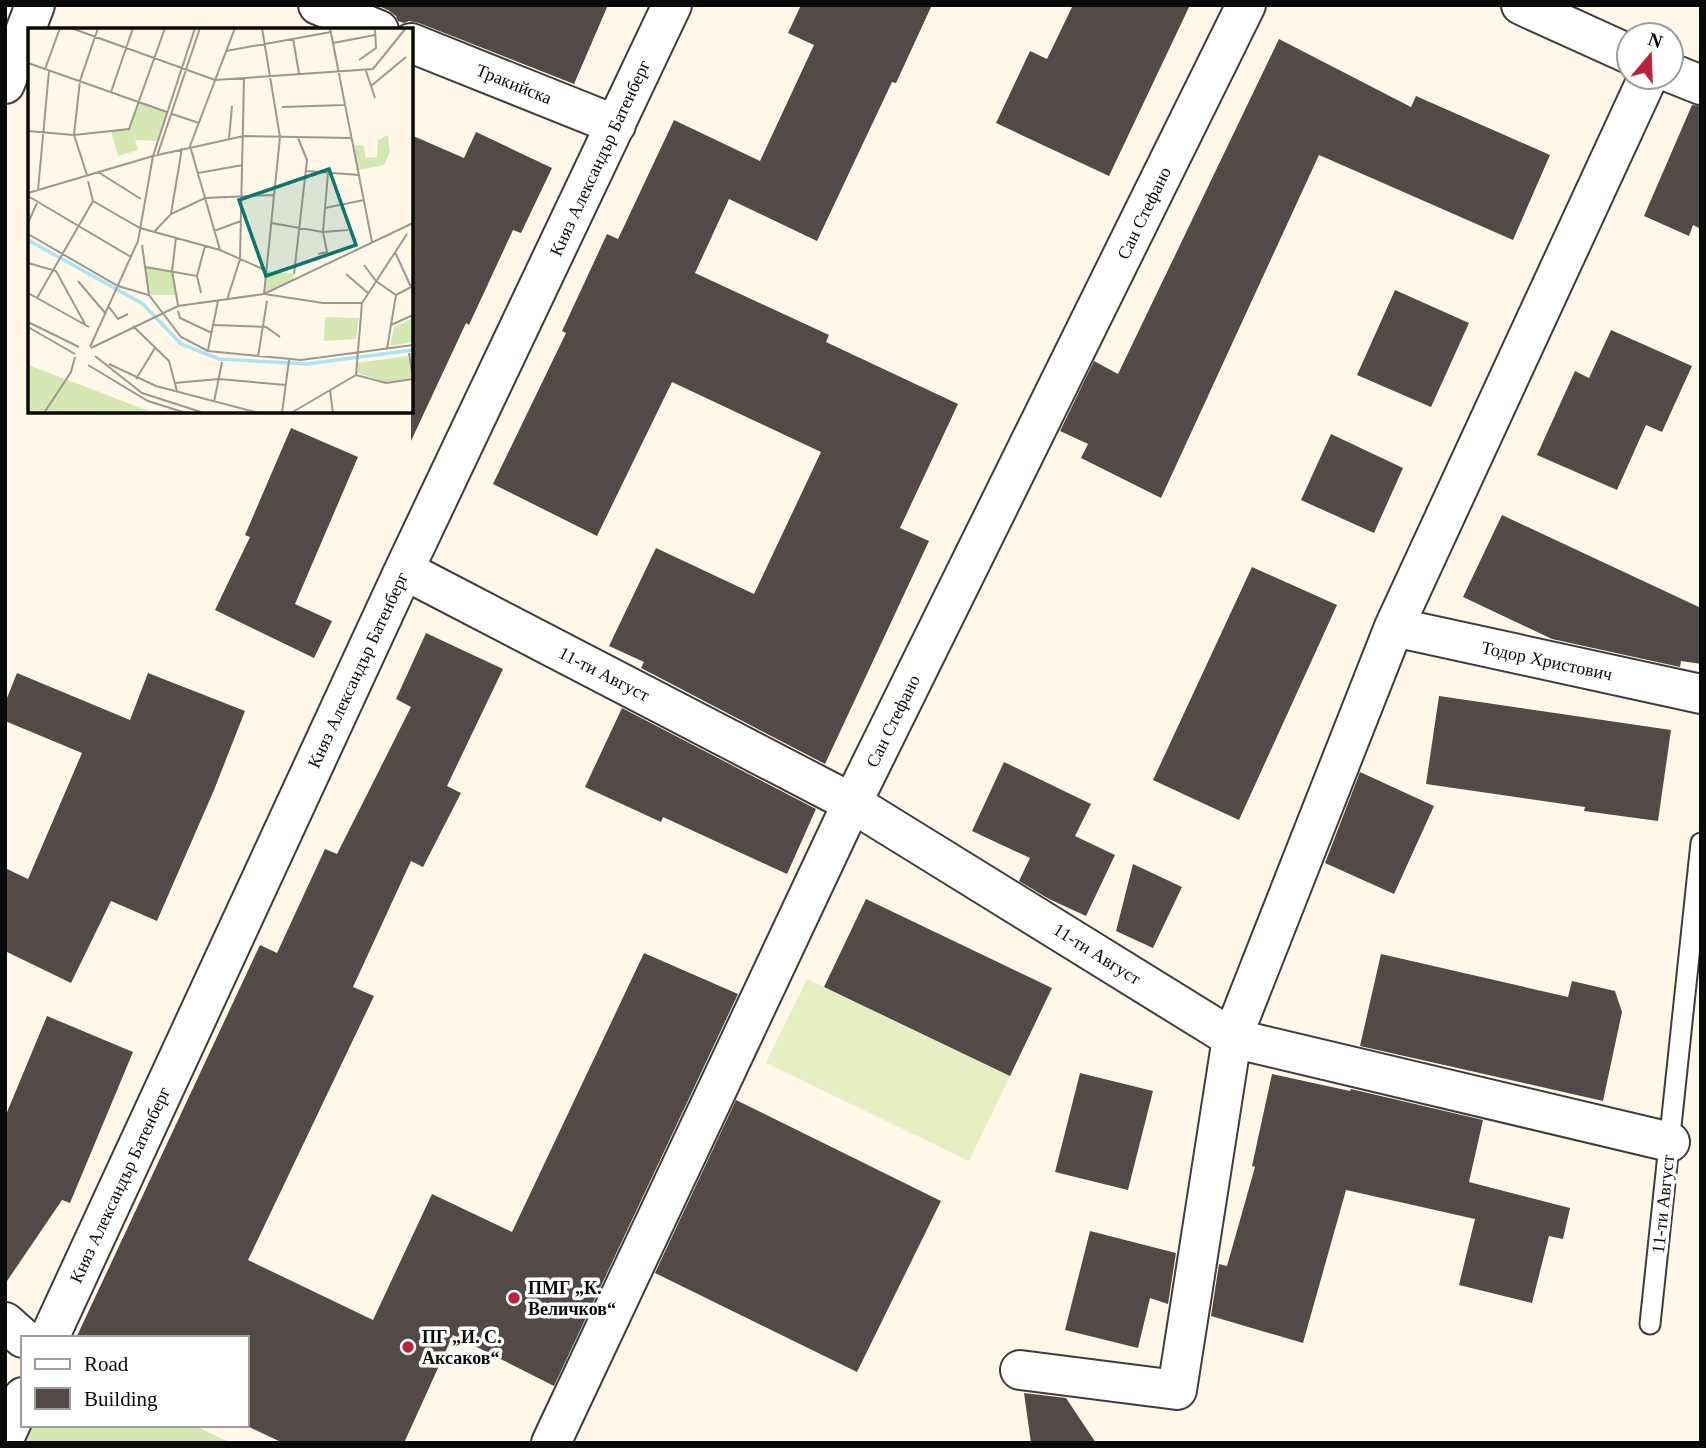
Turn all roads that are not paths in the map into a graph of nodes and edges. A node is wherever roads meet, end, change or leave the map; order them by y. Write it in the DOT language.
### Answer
graph roads {
  1 [pos="35,5"];
  2 [pos="318,5"];
  3 [pos="672,5"];
  4 [pos="1246,5"];
  5 [pos="1521,5"];
  6 [pos="374,28"];
  7 [pos="413,44"];
  8 [pos="1615,48"];
  9 [pos="5,84"];
  10 [pos="1642,91"];
  11 [pos="616,125"];
  12 [pos="404,570"];
  13 [pos="1394,627"];
  14 [pos="1701,694"];
  15 [pos="852,803"];
  16 [pos="1701,844"];
  17 [pos="1232,1038"];
  18 [pos="1670,1142"];
  19 [pos="5,1322"];
  20 [pos="1650,1324"];
  21 [pos="21,1336"];
  22 [pos="50,1336"];
  23 [pos="1020,1370"];
  24 [pos="21,1402"];
  25 [pos="5,1437"];
  26 [pos="551,1443"];
  1 -- 9 [label="street"];
  2 -- 6 [label="street"];
  3 -- 11 [label="street, Княз Александър Батенберг"];
  4 -- 15 [label="street, Сан Стефано"];
  5 -- 8 [label="street"];
  7 -- 11 [label="street, Тракийска"];
  10 -- 13 [label="street"];
  11 -- 12 [label="street, Княз Александър Батенберг"];
  12 -- 15 [label="street, 11-ти Август"];
  12 -- 22 [label="street, Княз Александър Батенберг"];
  13 -- 14 [label="street, Тодор Христович"];
  13 -- 17 [label="street"];
  15 -- 17 [label="street, 11-ти Август"];
  15 -- 26 [label="street, Сан Стефано"];
  16 -- 18 [label="lane"];
  17 -- 18 [label="street, 11-ти Август"];
  17 -- 23 [label="street"];
  18 -- 20 [label="lane, 11-ти Август"];
  19 -- 21 [label="street"];
  24 -- 25 [label="street"];
}
